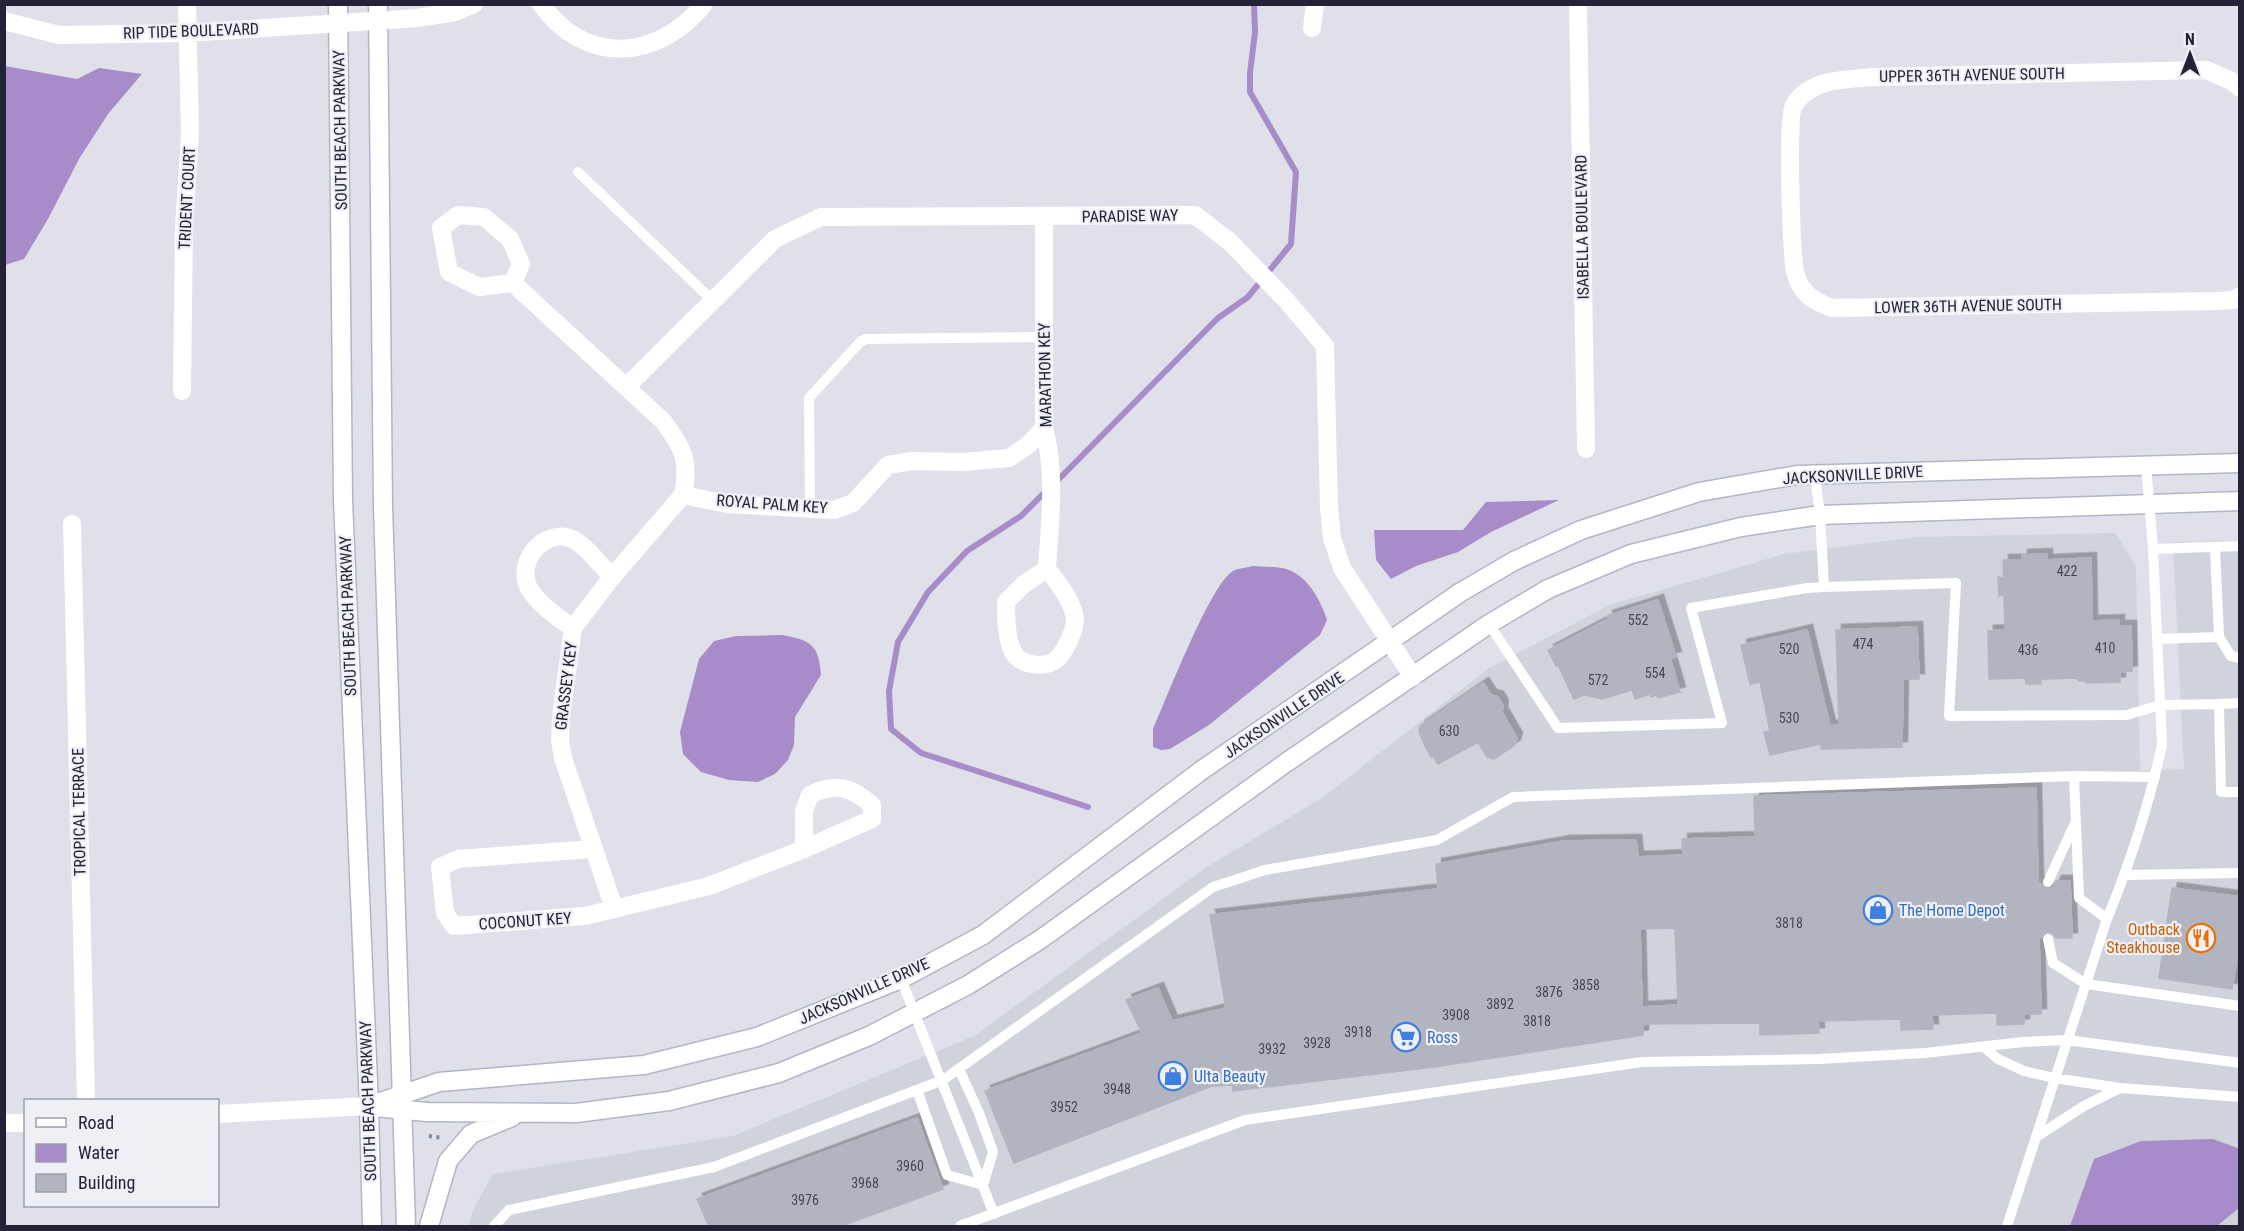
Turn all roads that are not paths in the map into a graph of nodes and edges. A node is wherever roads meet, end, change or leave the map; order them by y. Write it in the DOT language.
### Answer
graph roads {
  1 [pos="187,4"];
  2 [pos="338,4"];
  3 [pos="474,4"];
  4 [pos="541,4"];
  5 [pos="704,4"];
  6 [pos="1315,4"];
  7 [pos="1578,4"];
  8 [pos="379,12"];
  9 [pos="4,21"];
  10 [pos="339,24"];
  11 [pos="1312,28"];
  12 [pos="187,33"];
  13 [pos="2240,88"];
  14 [pos="578,172"];
  15 [pos="1790,190"];
  16 [pos="1044,217"];
  17 [pos="513,283"];
  18 [pos="2240,296"];
  19 [pos="713,301"];
  20 [pos="1044,337"];
  21 [pos="627,386"];
  22 [pos="182,391"];
  23 [pos="1046,436"];
  24 [pos="1586,449"];
  25 [pos="2240,463"];
  26 [pos="2146,465"];
  27 [pos="1815,475"];
  28 [pos="683,495"];
  29 [pos="2240,501"];
  30 [pos="2149,503"];
  31 [pos="810,509"];
  32 [pos="1820,515"];
  33 [pos="72,524"];
  34 [pos="2240,546"];
  35 [pos="2215,547"];
  36 [pos="2153,549"];
  37 [pos="1047,568"];
  38 [pos="612,577"];
  39 [pos="1824,587"];
  40 [pos="1490,624"];
  41 [pos="573,628"];
  42 [pos="2219,637"];
  43 [pos="2157,639"];
  44 [pos="1391,641"];
  45 [pos="2240,658"];
  46 [pos="1413,677"];
  47 [pos="2240,703"];
  48 [pos="2219,704"];
  49 [pos="2160,705"];
  50 [pos="2074,776"];
  51 [pos="2155,777"];
  52 [pos="2240,792"];
  53 [pos="2076,822"];
  54 [pos="593,849"];
  55 [pos="804,849"];
  56 [pos="2240,873"];
  57 [pos="2126,874"];
  58 [pos="2048,882"];
  59 [pos="614,908"];
  60 [pos="2107,919"];
  61 [pos="2048,939"];
  62 [pos="901,979"];
  63 [pos="2086,984"];
  64 [pos="2240,1006"];
  65 [pos="916,1013"];
  66 [pos="2067,1040"];
  67 [pos="1985,1048"];
  68 [pos="2240,1063"];
  69 [pos="959,1069"];
  70 [pos="2054,1078"];
  71 [pos="943,1080"];
  72 [pos="2120,1088"];
  73 [pos="917,1090"];
  74 [pos="2240,1097"];
  75 [pos="86,1099"];
  76 [pos="402,1102"];
  77 [pos="369,1106"];
  78 [pos="524,1113"];
  79 [pos="219,1114"];
  80 [pos="4,1123"];
  81 [pos="24,1123"];
  82 [pos="2036,1137"];
  83 [pos="983,1185"];
  84 [pos="994,1214"];
  85 [pos="372,1227"];
  86 [pos="406,1227"];
  87 [pos="429,1227"];
  88 [pos="494,1227"];
  89 [pos="960,1227"];
  90 [pos="2007,1227"];
  1 -- 12 [label="street, TRIDENT COURT"];
  2 -- 10 [label="street, SOUTH BEACH PARKWAY"];
  3 -- 8 [label="street, RIP TIDE BOULEVARD"];
  4 -- 5 [label="street"];
  6 -- 11 [label="street"];
  7 -- 24 [label="street, ISABELLA BOULEVARD"];
  8 -- 10 [label="street, RIP TIDE BOULEVARD"];
  8 -- 76 [label="street, SOUTH BEACH PARKWAY"];
  9 -- 12 [label="street, RIP TIDE BOULEVARD"];
  10 -- 12 [label="street, RIP TIDE BOULEVARD"];
  10 -- 77 [label="street, SOUTH BEACH PARKWAY"];
  12 -- 22 [label="street, TRIDENT COURT"];
  13 -- 15 [label="street, UPPER 36TH AVENUE SOUTH"];
  14 -- 19 [label="lane"];
  15 -- 18 [label="street, LOWER 36TH AVENUE SOUTH"];
  16 -- 19 [label="street, PARADISE WAY"];
  16 -- 20 [label="street, MARATHON KEY"];
  16 -- 44 [label="street, PARADISE WAY"];
  17 -- 17 [label="street"];
  17 -- 21 [label="street"];
  19 -- 21 [label="street, PARADISE WAY"];
  20 -- 23 [label="street, MARATHON KEY"];
  20 -- 31 [label="lane"];
  21 -- 28 [label="street"];
  23 -- 31 [label="street, ROYAL PALM KEY"];
  23 -- 37 [label="street, MARATHON KEY"];
  25 -- 26 [label="street, JACKSONVILLE DRIVE"];
  26 -- 27 [label="street, JACKSONVILLE DRIVE"];
  26 -- 30 [label="lane"];
  27 -- 32 [label="lane"];
  27 -- 44 [label="street, JACKSONVILLE DRIVE"];
  28 -- 31 [label="street, ROYAL PALM KEY"];
  28 -- 38 [label="street, GRASSEY KEY"];
  29 -- 30 [label="street, JACKSONVILLE DRIVE"];
  30 -- 32 [label="street, JACKSONVILLE DRIVE"];
  30 -- 36 [label="lane"];
  32 -- 39 [label="lane"];
  32 -- 40 [label="street, JACKSONVILLE DRIVE"];
  33 -- 75 [label="street, TROPICAL TERRACE"];
  34 -- 35 [label="lane"];
  35 -- 36 [label="lane"];
  35 -- 42 [label="lane"];
  36 -- 43 [label="lane"];
  37 -- 37 [label="street"];
  38 -- 41 [label="street, GRASSEY KEY"];
  38 -- 41 [label="street"];
  39 -- 40 [label="lane"];
  39 -- 49 [label="lane"];
  40 -- 46 [label="street, JACKSONVILLE DRIVE"];
  41 -- 54 [label="street, GRASSEY KEY"];
  42 -- 43 [label="lane"];
  42 -- 45 [label="lane"];
  43 -- 49 [label="lane"];
  44 -- 46 [label="street, PARADISE WAY"];
  44 -- 62 [label="street, JACKSONVILLE DRIVE"];
  46 -- 65 [label="street, JACKSONVILLE DRIVE"];
  47 -- 48 [label="lane"];
  48 -- 49 [label="lane"];
  48 -- 52 [label="lane"];
  49 -- 51 [label="lane"];
  50 -- 51 [label="lane"];
  50 -- 53 [label="lane"];
  50 -- 69 [label="lane"];
  51 -- 57 [label="lane"];
  53 -- 58 [label="lane"];
  53 -- 60 [label="lane"];
  54 -- 59 [label="street, GRASSEY KEY"];
  54 -- 59 [label="street, COCONUT KEY"];
  55 -- 59 [label="street, COCONUT KEY"];
  56 -- 57 [label="lane"];
  57 -- 60 [label="lane"];
  60 -- 63 [label="lane"];
  61 -- 63 [label="lane"];
  62 -- 65 [label="lane"];
  62 -- 76 [label="street, JACKSONVILLE DRIVE"];
  63 -- 64 [label="lane"];
  63 -- 66 [label="lane"];
  65 -- 71 [label="lane"];
  65 -- 78 [label="street, JACKSONVILLE DRIVE"];
  66 -- 67 [label="lane"];
  66 -- 68 [label="lane"];
  66 -- 70 [label="lane"];
  67 -- 70 [label="lane"];
  67 -- 84 [label="lane"];
  69 -- 71 [label="lane"];
  69 -- 83 [label="lane"];
  70 -- 72 [label="lane"];
  70 -- 82 [label="lane"];
  71 -- 73 [label="lane"];
  71 -- 83 [label="lane"];
  72 -- 74 [label="lane"];
  72 -- 82 [label="lane"];
  73 -- 83 [label="lane"];
  73 -- 88 [label="lane"];
  76 -- 77 [label="street, JACKSONVILLE DRIVE"];
  76 -- 78 [label="street, JACKSONVILLE DRIVE"];
  76 -- 86 [label="street, SOUTH BEACH PARKWAY"];
  77 -- 79 [label="street, JACKSONVILLE DRIVE"];
  77 -- 85 [label="street, SOUTH BEACH PARKWAY"];
  78 -- 87 [label="street"];
  80 -- 81 [label="street"];
  82 -- 90 [label="lane"];
  83 -- 84 [label="lane"];
  84 -- 89 [label="lane"];
}
